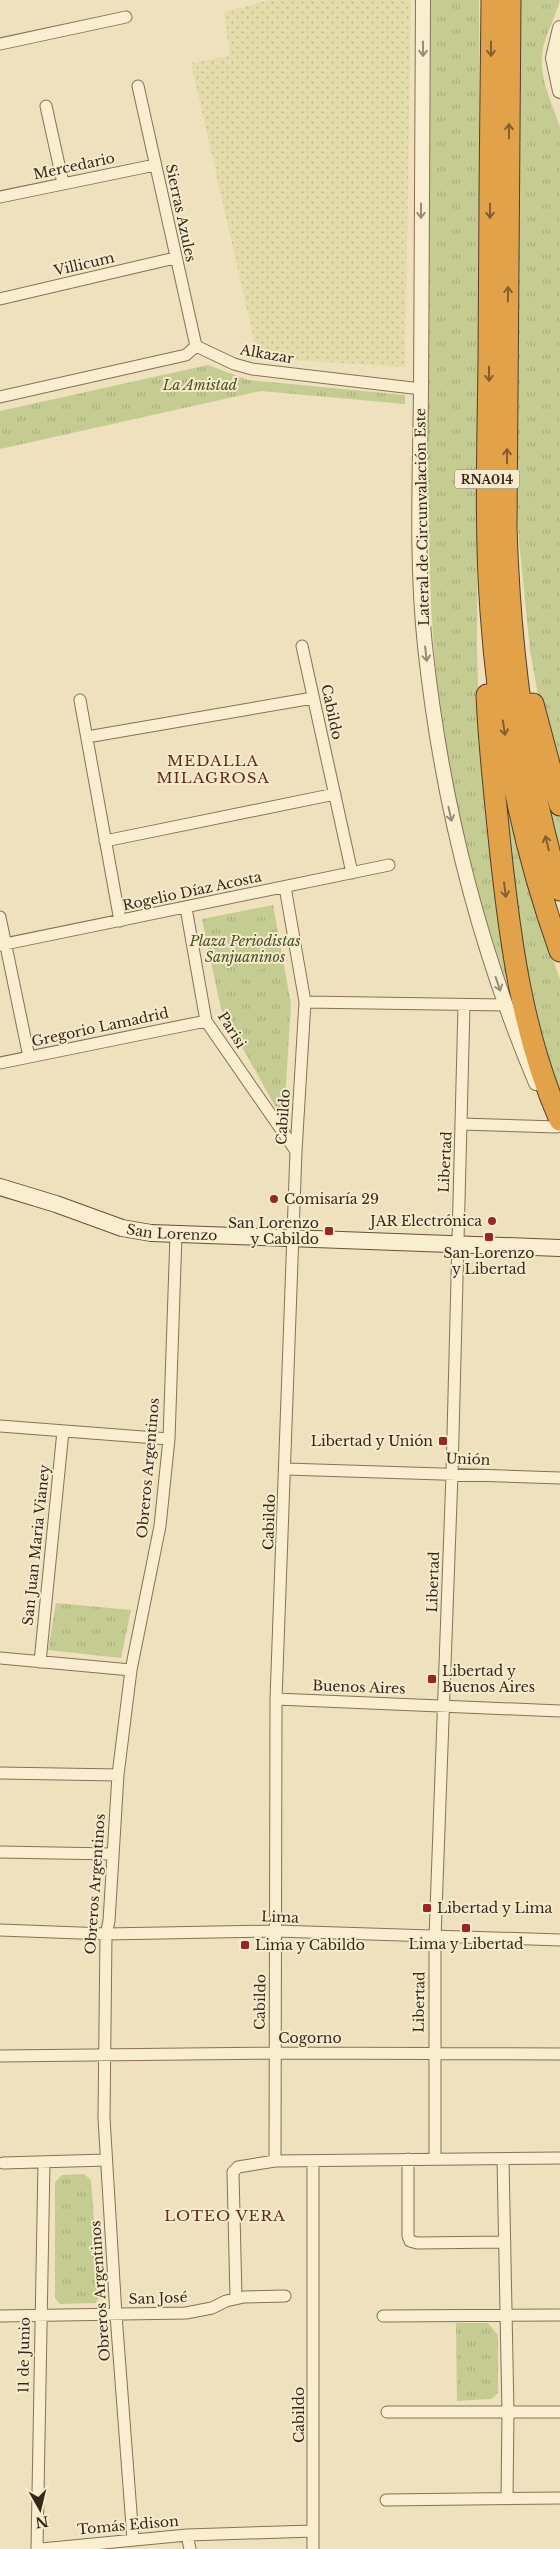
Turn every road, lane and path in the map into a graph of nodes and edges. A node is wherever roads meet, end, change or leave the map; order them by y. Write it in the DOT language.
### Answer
graph roads {
  1 [pos="423,0"];
  2 [pos="492,0"];
  3 [pos="510,0"];
  4 [pos="126,18"];
  5 [pos="560,28"];
  6 [pos="0,44"];
  7 [pos="138,86"];
  8 [pos="560,92"];
  9 [pos="46,106"];
  10 [pos="155,165"];
  11 [pos="63,183"];
  12 [pos="0,197"];
  13 [pos="175,258"];
  14 [pos="0,299"];
  15 [pos="196,346"];
  16 [pos="421,389"];
  17 [pos="0,397"];
  18 [pos="506,528"];
  19 [pos="488,544"];
  20 [pos="302,646"];
  21 [pos="313,698"];
  22 [pos="80,700"];
  23 [pos="87,737"];
  24 [pos="335,794"];
  25 [pos="560,805"];
  26 [pos="105,841"];
  27 [pos="389,865"];
  28 [pos="352,873"];
  29 [pos="285,887"];
  30 [pos="560,890"];
  31 [pos="186,908"];
  32 [pos="0,916"];
  33 [pos="120,922"];
  34 [pos="3,944"];
  35 [pos="560,951"];
  36 [pos="305,1002"];
  37 [pos="505,1005"];
  38 [pos="464,1006"];
  39 [pos="206,1020"];
  40 [pos="29,1057"];
  41 [pos="0,1063"];
  42 [pos="462,1124"];
  43 [pos="559,1127"];
  44 [pos="296,1151"];
  45 [pos="0,1187"];
  46 [pos="176,1234"];
  47 [pos="293,1238"];
  48 [pos="456,1244"];
  49 [pos="560,1248"];
  50 [pos="0,1426"];
  51 [pos="63,1431"];
  52 [pos="169,1439"];
  53 [pos="286,1468"];
  54 [pos="452,1474"];
  55 [pos="560,1478"];
  56 [pos="0,1658"];
  57 [pos="40,1662"];
  58 [pos="131,1670"];
  59 [pos="276,1699"];
  60 [pos="444,1705"];
  61 [pos="560,1711"];
  62 [pos="0,1773"];
  63 [pos="118,1774"];
  64 [pos="0,1852"];
  65 [pos="111,1854"];
  66 [pos="0,1930"];
  67 [pos="276,1931"];
  68 [pos="106,1934"];
  69 [pos="435,1938"];
  70 [pos="560,1940"];
  71 [pos="274,2053"];
  72 [pos="434,2054"];
  73 [pos="560,2054"];
  74 [pos="0,2056"];
  75 [pos="103,2056"];
  76 [pos="560,2158"];
  77 [pos="408,2159"];
  78 [pos="435,2159"];
  79 [pos="503,2159"];
  80 [pos="106,2160"];
  81 [pos="275,2160"];
  82 [pos="313,2160"];
  83 [pos="44,2162"];
  84 [pos="3,2163"];
  85 [pos="505,2242"];
  86 [pos="285,2296"];
  87 [pos="236,2298"];
  88 [pos="40,2315"];
  89 [pos="116,2315"];
  90 [pos="560,2315"];
  91 [pos="0,2316"];
  92 [pos="383,2316"];
  93 [pos="506,2316"];
  94 [pos="387,2412"];
  95 [pos="508,2412"];
  96 [pos="560,2412"];
  97 [pos="560,2498"];
  98 [pos="507,2499"];
  99 [pos="386,2500"];
  100 [pos="314,2531"];
  101 [pos="187,2535"];
  102 [pos="133,2539"];
  103 [pos="37,2549"];
  104 [pos="41,2549"];
  105 [pos="190,2549"];
  106 [pos="313,2549"];
  1 -- 16 [label="street, Lateral de Circunvalación Este, one-way"];
  2 -- 19 [label="highway, RNA014, one-way"];
  18 -- 3 [label="highway, RNA014, one-way"];
  4 -- 6 [label="street"];
  5 -- 8 [label="street"];
  7 -- 10 [label="street, Sierras Azules"];
  9 -- 11 [label="street"];
  10 -- 11 [label="street, Mercedario"];
  10 -- 13 [label="street, Sierras Azules"];
  11 -- 12 [label="street, Mercedario"];
  13 -- 14 [label="street, Villicum"];
  13 -- 15 [label="street, Sierras Azules"];
  15 -- 16 [label="street, Alkazar"];
  15 -- 17 [label="street"];
  16 -- 37 [label="street, Lateral de Circunvalación Este, one-way"];
  18 -- 25 [label="highway"];
  30 -- 18 [label="highway, RNA014, one-way"];
  19 -- 35 [label="highway, RNA014, one-way"];
  19 -- 43 [label="highway, one-way"];
  20 -- 21 [label="street, Cabildo"];
  21 -- 23 [label="street"];
  21 -- 24 [label="street, Cabildo"];
  22 -- 23 [label="street"];
  23 -- 26 [label="street"];
  24 -- 26 [label="street"];
  24 -- 28 [label="street, Cabildo"];
  26 -- 33 [label="street"];
  27 -- 28 [label="street, Rogelio Díaz Acosta"];
  28 -- 29 [label="street, Rogelio Díaz Acosta"];
  29 -- 31 [label="street, Rogelio Díaz Acosta"];
  29 -- 36 [label="street, Cabildo"];
  31 -- 33 [label="street, Rogelio Díaz Acosta"];
  31 -- 39 [label="street, Parisi"];
  32 -- 34 [label="street"];
  33 -- 34 [label="street, Rogelio Díaz Acosta"];
  34 -- 40 [label="street"];
  36 -- 38 [label="street"];
  36 -- 44 [label="street, Cabildo"];
  37 -- 38 [label="street"];
  37 -- 43 [label="street, Lateral de Circunvalación Este"];
  38 -- 42 [label="street, Libertad"];
  39 -- 40 [label="street, Gregorio Lamadrid"];
  39 -- 44 [label="street, Parisi"];
  40 -- 41 [label="street, Gregorio Lamadrid"];
  42 -- 43 [label="street"];
  42 -- 48 [label="street, Libertad"];
  44 -- 47 [label="street, Cabildo"];
  45 -- 46 [label="main road, San Lorenzo"];
  46 -- 47 [label="main road, San Lorenzo"];
  46 -- 52 [label="street, Obreros Argentinos"];
  47 -- 48 [label="main road, San Lorenzo"];
  47 -- 53 [label="street, Cabildo"];
  48 -- 49 [label="main road, San Lorenzo"];
  48 -- 54 [label="street, Libertad"];
  50 -- 51 [label="street"];
  51 -- 52 [label="street"];
  51 -- 57 [label="street, San Juan Maria Vianey"];
  52 -- 58 [label="street, Obreros Argentinos"];
  53 -- 54 [label="street, Unión"];
  53 -- 59 [label="street, Cabildo"];
  54 -- 55 [label="street, Unión"];
  54 -- 60 [label="street, Libertad"];
  56 -- 57 [label="street"];
  57 -- 58 [label="street"];
  58 -- 63 [label="street, Obreros Argentinos"];
  59 -- 60 [label="street, Buenos Aires"];
  59 -- 67 [label="street, Cabildo"];
  60 -- 61 [label="street, Buenos Aires"];
  60 -- 69 [label="street, Libertad"];
  62 -- 63 [label="street"];
  63 -- 65 [label="street, Obreros Argentinos"];
  64 -- 65 [label="street"];
  65 -- 68 [label="street, Obreros Argentinos"];
  66 -- 68 [label="street, Lima"];
  67 -- 68 [label="street, Lima"];
  67 -- 69 [label="street, Lima"];
  67 -- 71 [label="street, Cabildo"];
  68 -- 75 [label="street, Obreros Argentinos"];
  69 -- 70 [label="street, Lima"];
  69 -- 72 [label="street, Libertad"];
  71 -- 72 [label="street, Cogorno"];
  71 -- 75 [label="street, Cogorno"];
  71 -- 81 [label="street, Cabildo"];
  72 -- 73 [label="street, Cogorno"];
  72 -- 78 [label="street, Libertad"];
  74 -- 75 [label="street, Cogorno"];
  75 -- 80 [label="street, Obreros Argentinos"];
  76 -- 79 [label="street"];
  77 -- 78 [label="street"];
  77 -- 82 [label="street"];
  77 -- 85 [label="street"];
  78 -- 79 [label="street"];
  79 -- 85 [label="street"];
  80 -- 83 [label="street"];
  80 -- 89 [label="street, Obreros Argentinos"];
  81 -- 82 [label="street"];
  81 -- 87 [label="street"];
  82 -- 100 [label="street, Cabildo"];
  83 -- 84 [label="street"];
  83 -- 88 [label="street, 11 de Junio"];
  85 -- 93 [label="street"];
  86 -- 87 [label="street, San José"];
  87 -- 89 [label="street, San José"];
  88 -- 89 [label="street, San José"];
  88 -- 91 [label="street, San José"];
  88 -- 103 [label="street, 11 de Junio"];
  89 -- 102 [label="street, Obreros Argentinos"];
  90 -- 93 [label="street"];
  92 -- 93 [label="street"];
  93 -- 95 [label="street"];
  94 -- 95 [label="street"];
  95 -- 96 [label="street"];
  95 -- 98 [label="street"];
  97 -- 98 [label="street"];
  98 -- 99 [label="street"];
  100 -- 101 [label="street, Tomás Edison"];
  100 -- 106 [label="street, Cabildo"];
  101 -- 102 [label="street, Tomás Edison"];
  101 -- 105 [label="street, Tomás Edison"];
  102 -- 104 [label="street, Tomás Edison"];
}
